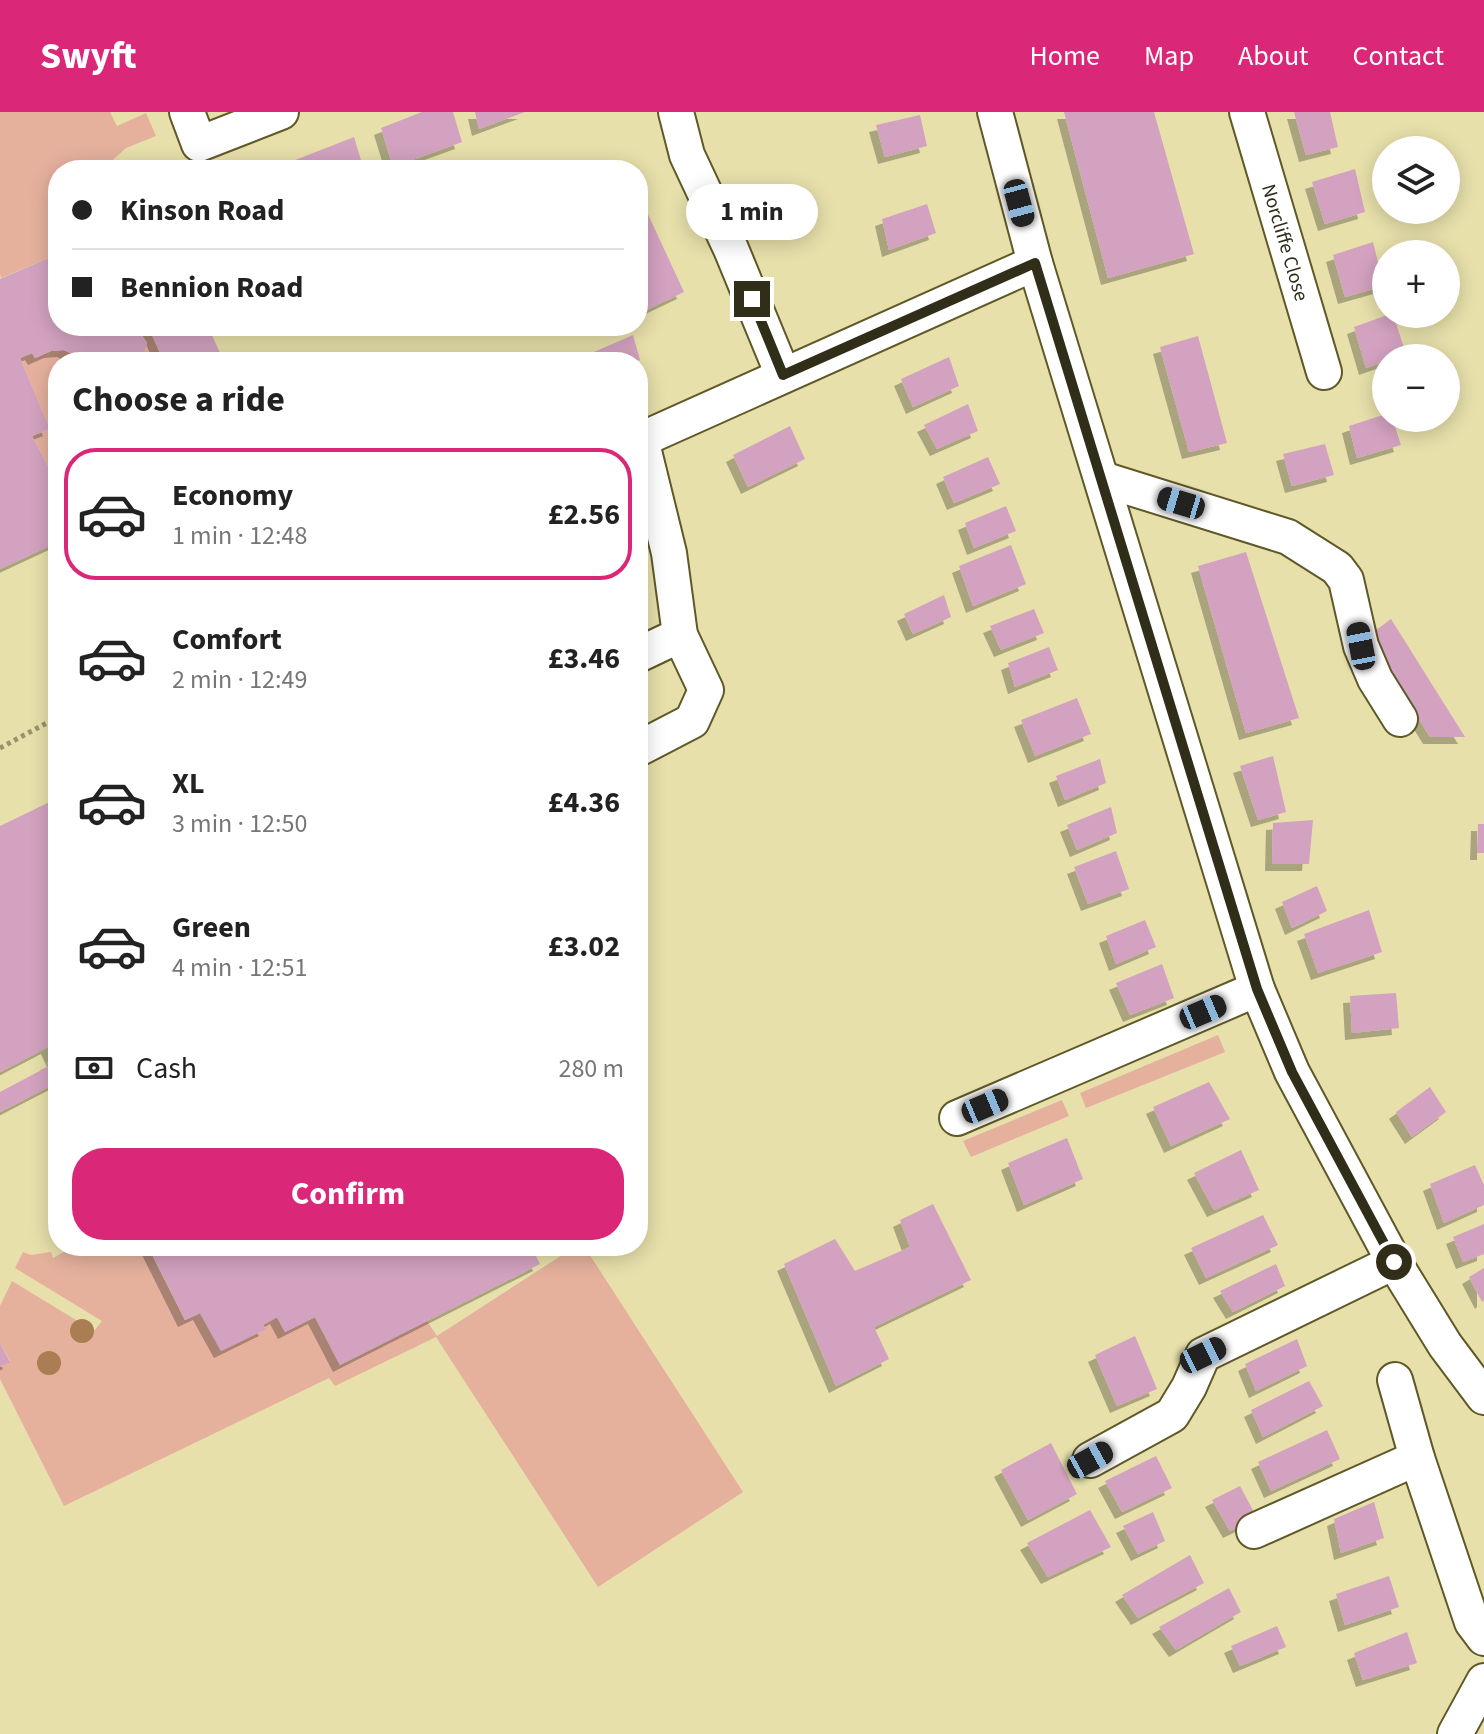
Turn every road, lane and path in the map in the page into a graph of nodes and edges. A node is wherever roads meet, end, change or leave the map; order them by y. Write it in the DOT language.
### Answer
graph roads {
  1 [pos="187,112"];
  2 [pos="281,112"];
  3 [pos="676,112"];
  4 [pos="995,112"];
  5 [pos="1247,112"];
  6 [pos="1035,263"];
  7 [pos="1324,372"];
  8 [pos="783,375"];
  9 [pos="648,436"];
  10 [pos="1102,479"];
  11 [pos="648,515"];
  12 [pos="652,548"];
  13 [pos="680,635"];
  14 [pos="648,650"];
  15 [pos="1400,719"];
  16 [pos="48,722"];
  17 [pos="648,744"];
  18 [pos="0,748"];
  19 [pos="1257,989"];
  20 [pos="957,1118"];
  21 [pos="1394,1262"];
  22 [pos="1395,1380"];
  23 [pos="1484,1397"];
  24 [pos="1417,1458"];
  25 [pos="1090,1460"];
  26 [pos="1254,1531"];
  27 [pos="1484,1638"];
  28 [pos="1484,1681"];
  29 [pos="1455,1734"];
  1 -- 2 [label="street"];
  3 -- 8 [label="street"];
  4 -- 6 [label="street"];
  5 -- 7 [label="street, Norcliffe Close"];
  6 -- 8 [label="street"];
  6 -- 10 [label="street"];
  8 -- 9 [label="street"];
  10 -- 15 [label="street"];
  10 -- 19 [label="street"];
  11 -- 12 [label="street"];
  12 -- 13 [label="street"];
  13 -- 14 [label="street"];
  13 -- 17 [label="street"];
  16 -- 18 [label="path"];
  19 -- 20 [label="street"];
  19 -- 21 [label="street"];
  21 -- 23 [label="street"];
  21 -- 25 [label="street"];
  22 -- 24 [label="street"];
  24 -- 26 [label="street"];
  24 -- 27 [label="street"];
  28 -- 29 [label="street"];
}
